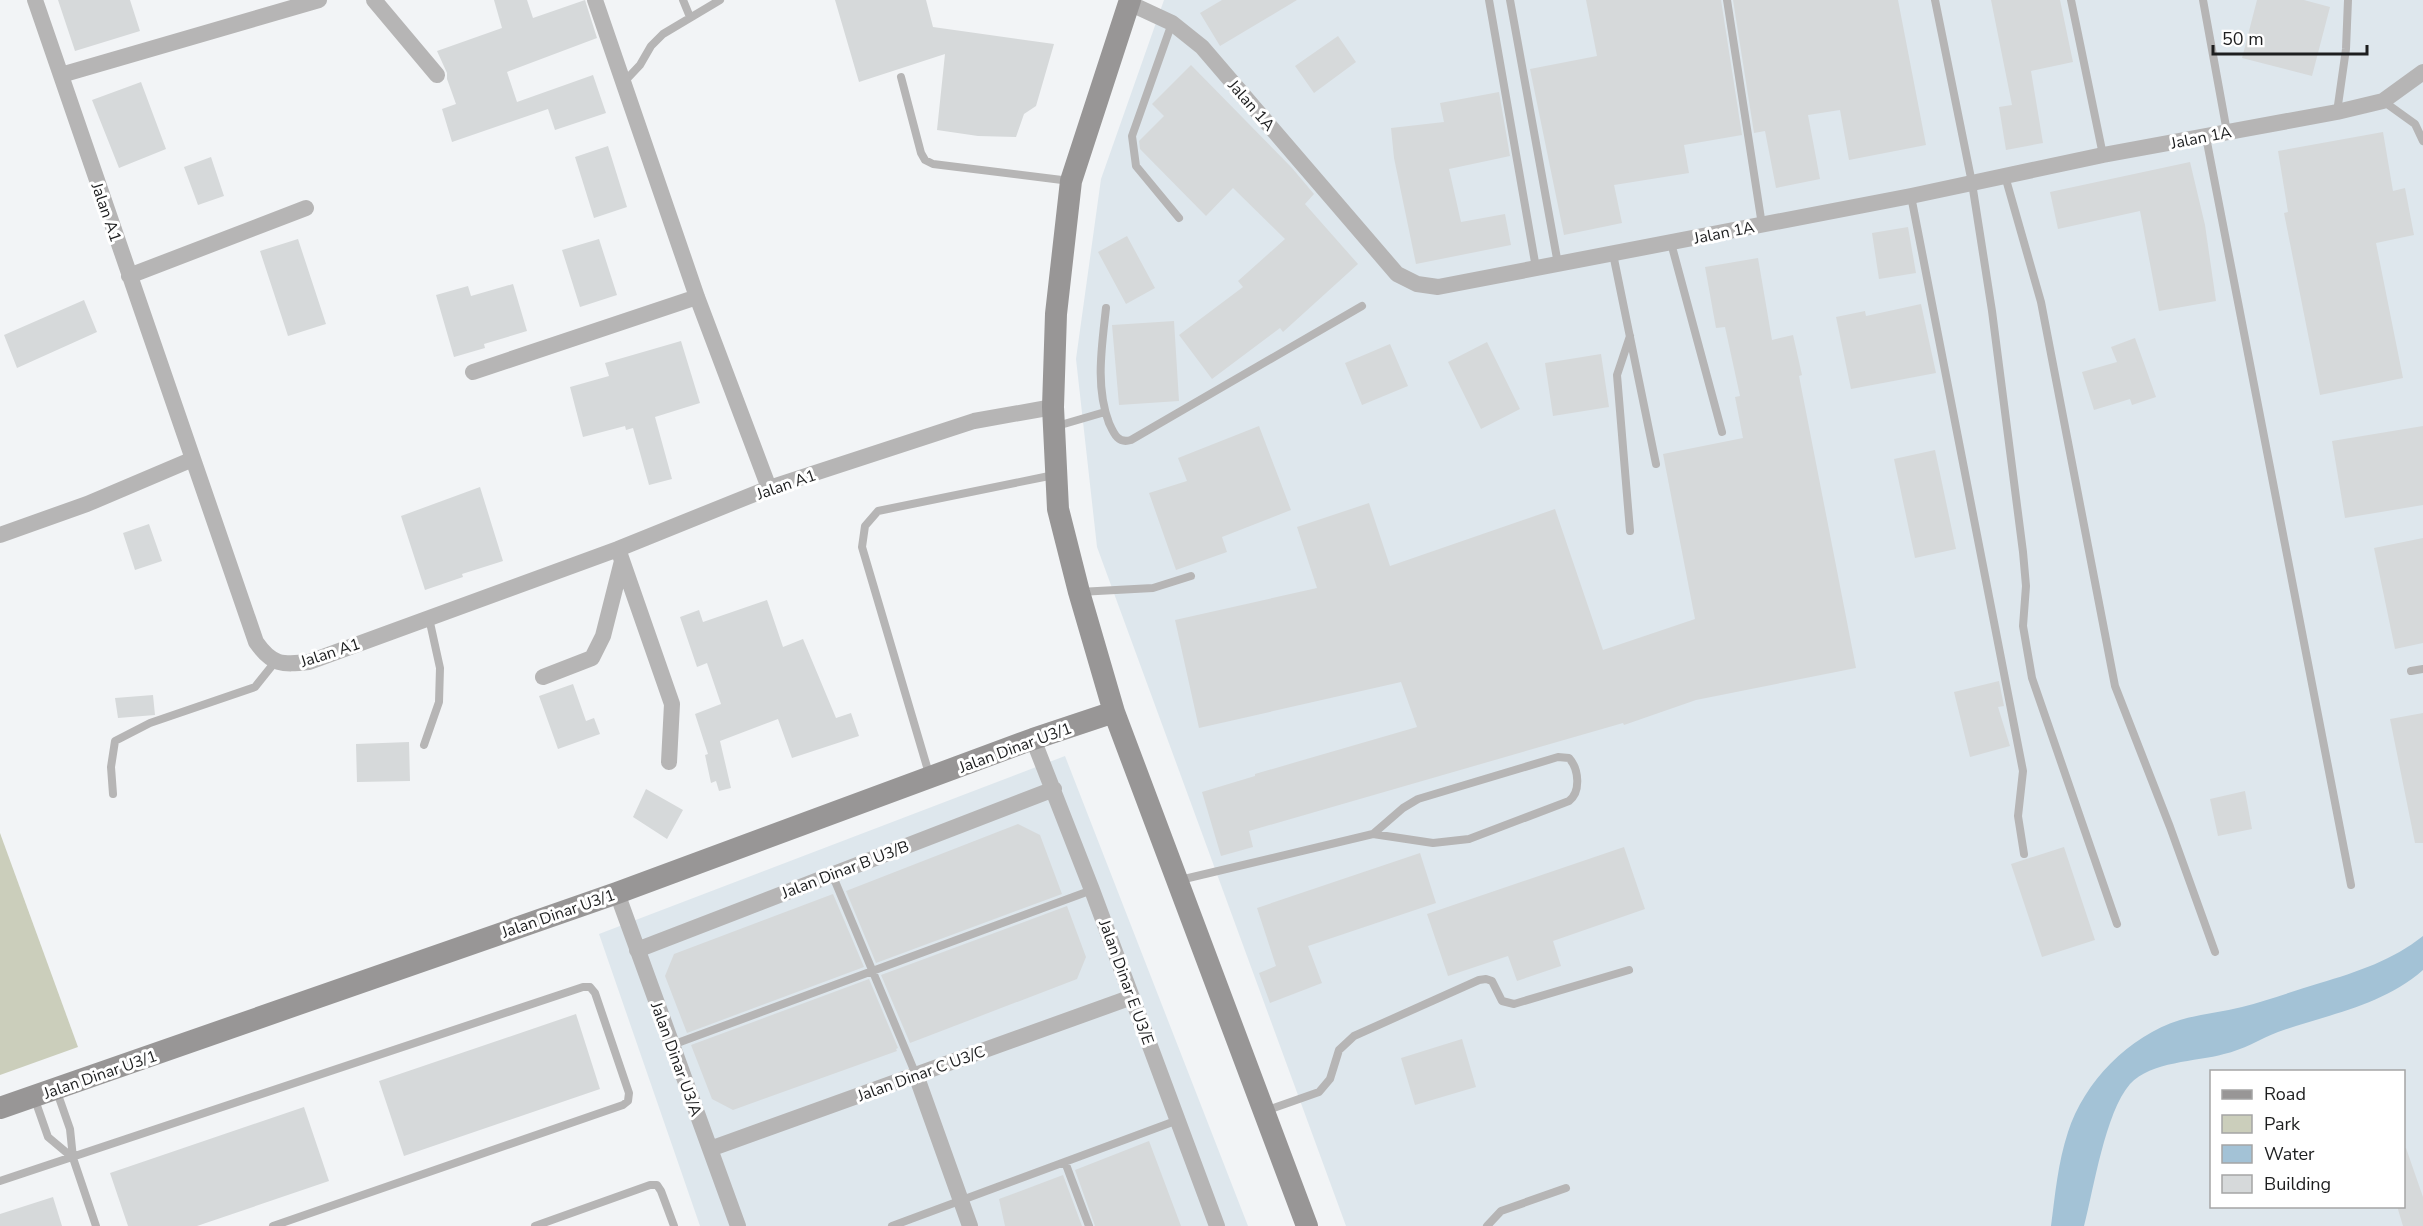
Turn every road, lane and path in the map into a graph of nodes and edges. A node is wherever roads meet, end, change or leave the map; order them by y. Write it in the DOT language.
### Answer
graph roads {
  1 [pos="35,0"];
  2 [pos="319,0"];
  3 [pos="374,0"];
  4 [pos="595,0"];
  5 [pos="683,0"];
  6 [pos="720,0"];
  7 [pos="1489,0"];
  8 [pos="1510,0"];
  9 [pos="1726,0"];
  10 [pos="1935,0"];
  11 [pos="2071,0"];
  12 [pos="2203,0"];
  13 [pos="2348,0"];
  14 [pos="1130,2"];
  15 [pos="690,17"];
  16 [pos="1172,23"];
  17 [pos="2423,72"];
  18 [pos="60,75"];
  19 [pos="437,75"];
  20 [pos="901,77"];
  21 [pos="623,83"];
  22 [pos="2383,101"];
  23 [pos="2337,112"];
  24 [pos="2227,132"];
  25 [pos="2206,137"];
  26 [pos="2423,141"];
  27 [pos="2103,155"];
  28 [pos="2005,176"];
  29 [pos="1071,181"];
  30 [pos="1972,183"];
  31 [pos="1911,196"];
  32 [pos="306,208"];
  33 [pos="1179,218"];
  34 [pos="1762,225"];
  35 [pos="1671,243"];
  36 [pos="1613,254"];
  37 [pos="1558,264"];
  38 [pos="1536,268"];
  39 [pos="129,276"];
  40 [pos="697,297"];
  41 [pos="1362,306"];
  42 [pos="1106,308"];
  43 [pos="1630,336"];
  44 [pos="473,372"];
  45 [pos="1105,412"];
  46 [pos="1053,417"];
  47 [pos="1722,432"];
  48 [pos="193,459"];
  49 [pos="1656,464"];
  50 [pos="1056,475"];
  51 [pos="770,489"];
  52 [pos="1630,531"];
  53 [pos="0,535"];
  54 [pos="620,555"];
  55 [pos="1191,576"];
  56 [pos="1079,592"];
  57 [pos="429,618"];
  58 [pos="275,662"];
  59 [pos="2423,669"];
  60 [pos="2410,671"];
  61 [pos="543,677"];
  62 [pos="1114,712"];
  63 [pos="1033,740"];
  64 [pos="424,745"];
  65 [pos="669,762"];
  66 [pos="930,777"];
  67 [pos="1054,789"];
  68 [pos="112,794"];
  69 [pos="1373,834"];
  70 [pos="2024,854"];
  71 [pos="832,874"];
  72 [pos="1178,880"];
  73 [pos="2351,885"];
  74 [pos="1092,890"];
  75 [pos="617,893"];
  76 [pos="2117,924"];
  77 [pos="638,951"];
  78 [pos="2215,951"];
  79 [pos="1629,970"];
  80 [pos="872,971"];
  81 [pos="1132,997"];
  82 [pos="672,1045"];
  83 [pos="916,1075"];
  84 [pos="56,1089"];
  85 [pos="34,1096"];
  86 [pos="0,1108"];
  87 [pos="1264,1111"];
  88 [pos="1178,1120"];
  89 [pos="710,1149"];
  90 [pos="73,1158"];
  91 [pos="1065,1162"];
  92 [pos="0,1181"];
  93 [pos="1566,1188"];
  94 [pos="961,1201"];
  95 [pos="96,1226"];
  96 [pos="273,1226"];
  97 [pos="535,1226"];
  98 [pos="674,1226"];
  99 [pos="738,1226"];
  100 [pos="892,1226"];
  101 [pos="970,1226"];
  102 [pos="1089,1226"];
  103 [pos="1217,1226"];
  104 [pos="1307,1226"];
  105 [pos="1487,1226"];
  1 -- 18 [label="street, Jalan A1"];
  2 -- 18 [label="street"];
  3 -- 19 [label="street"];
  4 -- 21 [label="street"];
  5 -- 15 [label="lane"];
  6 -- 15 [label="lane"];
  7 -- 38 [label="lane"];
  8 -- 37 [label="lane"];
  9 -- 34 [label="lane"];
  10 -- 30 [label="lane"];
  11 -- 27 [label="lane"];
  12 -- 24 [label="lane"];
  13 -- 23 [label="lane"];
  14 -- 16 [label="street, Jalan 1A"];
  14 -- 29 [label="street"];
  15 -- 21 [label="lane"];
  16 -- 33 [label="lane"];
  16 -- 38 [label="street, Jalan 1A"];
  17 -- 22 [label="street, Jalan 1A"];
  18 -- 39 [label="street, Jalan A1"];
  20 -- 29 [label="lane"];
  21 -- 40 [label="street"];
  22 -- 23 [label="street, Jalan 1A"];
  22 -- 26 [label="lane"];
  23 -- 24 [label="street, Jalan 1A"];
  24 -- 25 [label="street, Jalan 1A"];
  25 -- 27 [label="street, Jalan 1A"];
  25 -- 73 [label="lane"];
  27 -- 28 [label="street, Jalan 1A"];
  28 -- 30 [label="street, Jalan 1A"];
  28 -- 78 [label="lane"];
  29 -- 46 [label="street"];
  30 -- 31 [label="street, Jalan 1A"];
  30 -- 76 [label="lane"];
  31 -- 34 [label="street, Jalan 1A"];
  31 -- 70 [label="lane"];
  32 -- 39 [label="street"];
  34 -- 35 [label="street, Jalan 1A"];
  35 -- 36 [label="street, Jalan 1A"];
  35 -- 47 [label="lane"];
  36 -- 37 [label="street, Jalan 1A"];
  36 -- 43 [label="lane"];
  37 -- 38 [label="street, Jalan 1A"];
  39 -- 48 [label="street, Jalan A1"];
  40 -- 44 [label="street"];
  40 -- 51 [label="street"];
  41 -- 45 [label="lane"];
  42 -- 45 [label="lane"];
  43 -- 49 [label="lane"];
  43 -- 52 [label="lane"];
  45 -- 46 [label="lane"];
  46 -- 50 [label="street"];
  46 -- 51 [label="street, Jalan A1"];
  48 -- 53 [label="street"];
  48 -- 58 [label="street, Jalan A1"];
  50 -- 56 [label="street"];
  50 -- 66 [label="lane"];
  51 -- 54 [label="street, Jalan A1"];
  54 -- 57 [label="street, Jalan A1"];
  54 -- 61 [label="street"];
  54 -- 65 [label="street"];
  55 -- 56 [label="lane"];
  56 -- 62 [label="street"];
  57 -- 58 [label="street, Jalan A1"];
  57 -- 64 [label="lane"];
  58 -- 68 [label="lane"];
  59 -- 60 [label="lane"];
  62 -- 63 [label="street, Jalan Dinar U3/1"];
  62 -- 72 [label="street"];
  63 -- 66 [label="street, Jalan Dinar U3/1"];
  63 -- 67 [label="street, Jalan Dinar E U3/E"];
  66 -- 75 [label="street, Jalan Dinar U3/1"];
  67 -- 71 [label="street, Jalan Dinar B U3/B"];
  67 -- 74 [label="street, Jalan Dinar E U3/E"];
  69 -- 69 [label="lane"];
  69 -- 72 [label="lane"];
  71 -- 77 [label="street, Jalan Dinar B U3/B"];
  71 -- 80 [label="lane"];
  72 -- 87 [label="street"];
  74 -- 80 [label="lane"];
  74 -- 81 [label="street, Jalan Dinar E U3/E"];
  75 -- 77 [label="street, Jalan Dinar U3/A"];
  75 -- 84 [label="street, Jalan Dinar U3/1"];
  77 -- 82 [label="street, Jalan Dinar U3/A"];
  79 -- 87 [label="lane"];
  80 -- 82 [label="lane"];
  80 -- 83 [label="lane"];
  81 -- 83 [label="street, Jalan Dinar C U3/C"];
  81 -- 88 [label="street, Jalan Dinar E U3/E"];
  82 -- 89 [label="street, Jalan Dinar U3/A"];
  83 -- 89 [label="street, Jalan Dinar C U3/C"];
  83 -- 94 [label="street"];
  84 -- 85 [label="street, Jalan Dinar U3/1"];
  84 -- 90 [label="lane"];
  85 -- 86 [label="street, Jalan Dinar U3/1"];
  85 -- 90 [label="lane"];
  87 -- 104 [label="street"];
  88 -- 91 [label="lane"];
  88 -- 103 [label="street, Jalan Dinar E U3/E"];
  89 -- 99 [label="street, Jalan Dinar U3/A"];
  90 -- 92 [label="lane"];
  90 -- 95 [label="lane"];
  90 -- 96 [label="lane"];
  91 -- 94 [label="lane"];
  91 -- 102 [label="lane"];
  93 -- 105 [label="lane"];
  94 -- 100 [label="lane"];
  94 -- 101 [label="street"];
  97 -- 98 [label="lane"];
}
